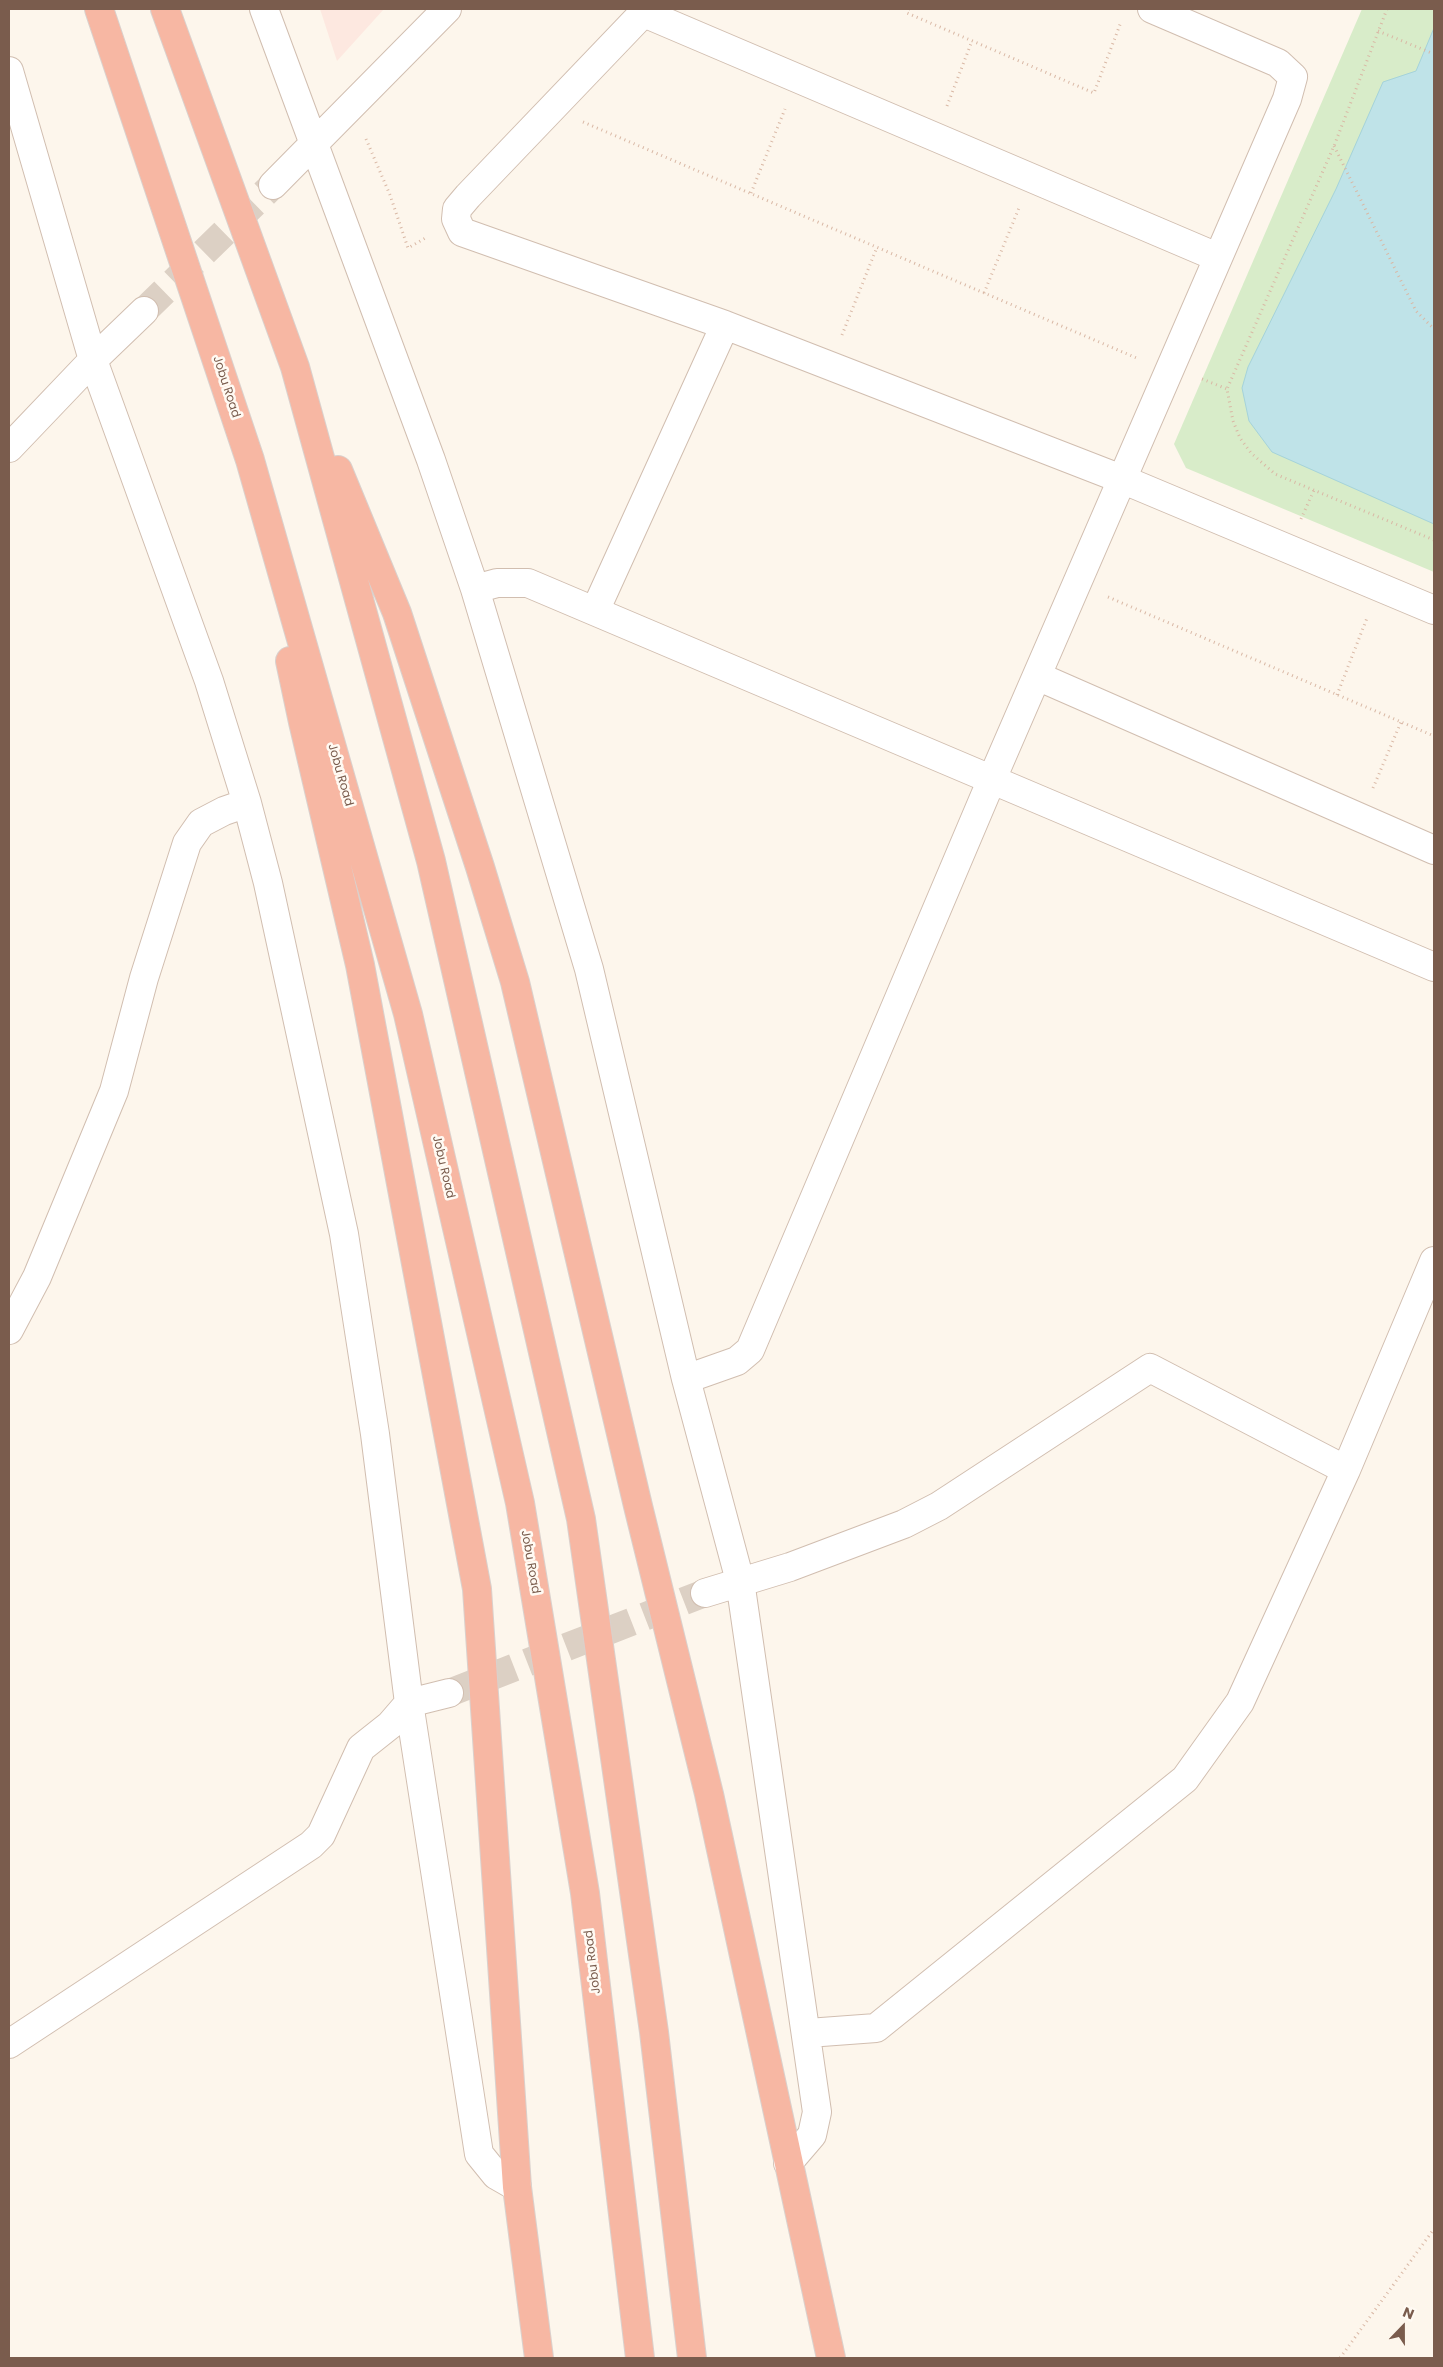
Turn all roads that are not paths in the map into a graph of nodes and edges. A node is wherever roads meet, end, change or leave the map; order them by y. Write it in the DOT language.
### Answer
graph roads {
  1 [pos="99,9"];
  2 [pos="165,9"];
  3 [pos="264,9"];
  4 [pos="447,9"];
  5 [pos="1152,9"];
  6 [pos="646,11"];
  7 [pos="9,72"];
  8 [pos="15,113"];
  9 [pos="314,144"];
  10 [pos="273,185"];
  11 [pos="1217,257"];
  12 [pos="144,311"];
  13 [pos="725,325"];
  14 [pos="93,360"];
  15 [pos="296,367"];
  16 [pos="9,448"];
  17 [pos="250,460"];
  18 [pos="1124,480"];
  19 [pos="475,588"];
  20 [pos="1434,610"];
  21 [pos="595,611"];
  22 [pos="1037,676"];
  23 [pos="992,779"];
  24 [pos="247,803"];
  25 [pos="1434,850"];
  26 [pos="1434,967"];
  27 [pos="1434,1262"];
  28 [pos="9,1330"];
  29 [pos="686,1379"];
  30 [pos="1346,1470"];
  31 [pos="740,1581"];
  32 [pos="705,1593"];
  33 [pos="449,1693"];
  34 [pos="409,1703"];
  35 [pos="808,2033"];
  36 [pos="9,2044"];
  37 [pos="788,2162"];
  38 [pos="516,2187"];
  39 [pos="828,2353"];
  40 [pos="539,2358"];
  41 [pos="640,2358"];
  42 [pos="692,2358"];
  1 -- 17 [label="highway, Jobu Road"];
  2 -- 15 [label="highway"];
  3 -- 9 [label="street"];
  4 -- 9 [label="street"];
  5 -- 11 [label="street"];
  6 -- 11 [label="street"];
  6 -- 13 [label="street"];
  7 -- 8 [label="street"];
  8 -- 14 [label="street"];
  9 -- 10 [label="street"];
  9 -- 19 [label="street"];
  11 -- 18 [label="street"];
  12 -- 14 [label="street"];
  13 -- 18 [label="street"];
  13 -- 21 [label="street"];
  14 -- 16 [label="street"];
  14 -- 24 [label="street"];
  15 -- 37 [label="highway"];
  15 -- 42 [label="highway"];
  17 -- 38 [label="highway"];
  17 -- 41 [label="highway, Jobu Road"];
  18 -- 20 [label="street"];
  18 -- 22 [label="street"];
  19 -- 21 [label="street"];
  19 -- 29 [label="street"];
  21 -- 23 [label="street"];
  22 -- 23 [label="street"];
  22 -- 25 [label="street"];
  23 -- 26 [label="street"];
  23 -- 29 [label="street"];
  24 -- 28 [label="street"];
  24 -- 34 [label="street"];
  27 -- 30 [label="street"];
  29 -- 31 [label="street"];
  30 -- 31 [label="street"];
  30 -- 35 [label="street"];
  31 -- 32 [label="street"];
  31 -- 35 [label="street"];
  33 -- 34 [label="street"];
  34 -- 36 [label="street"];
  34 -- 38 [label="street"];
  35 -- 37 [label="street"];
  37 -- 39 [label="highway"];
  38 -- 40 [label="highway"];
}
